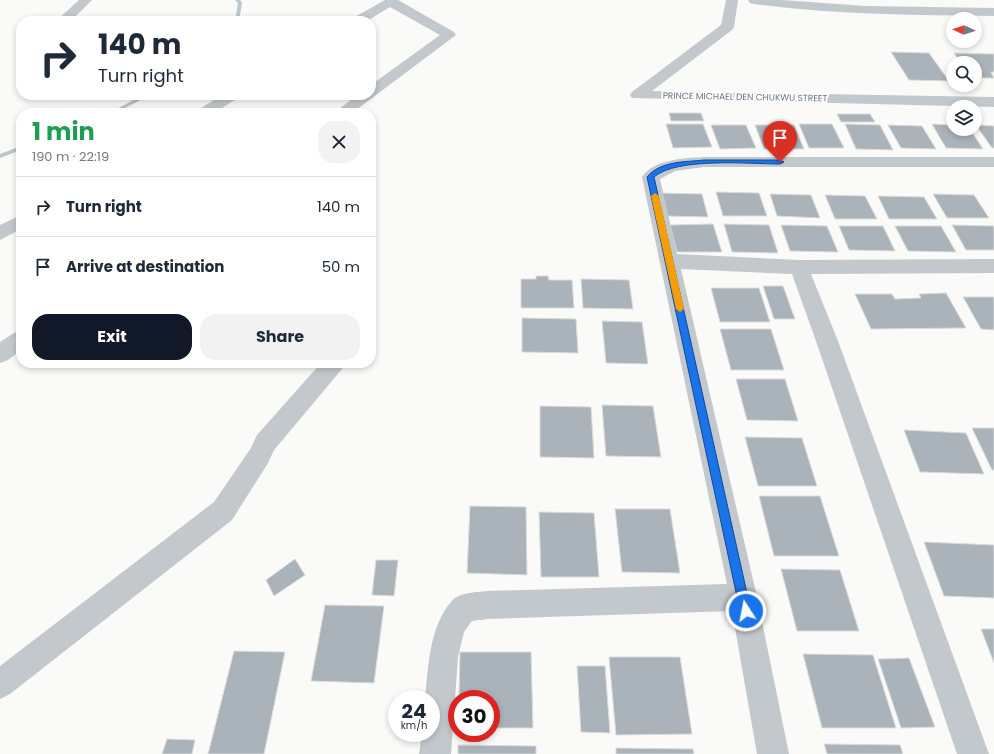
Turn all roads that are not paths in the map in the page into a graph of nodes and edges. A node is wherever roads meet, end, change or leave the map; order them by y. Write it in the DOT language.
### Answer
graph roads {
  1 [pos="86,0"];
  2 [pos="732,0"];
  3 [pos="754,0"];
  4 [pos="391,1"];
  5 [pos="994,12"];
  6 [pos="68,16"];
  7 [pos="366,16"];
  8 [pos="376,88"];
  9 [pos="225,100"];
  10 [pos="360,100"];
  11 [pos="994,102"];
  12 [pos="211,108"];
  13 [pos="349,108"];
  14 [pos="994,162"];
  15 [pos="16,224"];
  16 [pos="0,233"];
  17 [pos="670,261"];
  18 [pos="994,266"];
  19 [pos="799,267"];
  20 [pos="16,343"];
  21 [pos="0,354"];
  22 [pos="330,368"];
  23 [pos="743,597"];
  24 [pos="0,684"];
  25 [pos="435,754"];
  26 [pos="773,754"];
  27 [pos="973,754"];
  1 -- 6 [label="street"];
  2 -- 11 [label="street, PRINCE MICHAEL DEN CHUKWU STREET"];
  3 -- 5 [label="street"];
  4 -- 7 [label="street"];
  4 -- 8 [label="street"];
  9 -- 12 [label="street"];
  10 -- 13 [label="street"];
  14 -- 17 [label="street"];
  15 -- 16 [label="street"];
  17 -- 19 [label="street"];
  17 -- 23 [label="street"];
  18 -- 19 [label="street"];
  19 -- 27 [label="street"];
  20 -- 21 [label="street"];
  22 -- 24 [label="street"];
  23 -- 25 [label="street"];
  23 -- 26 [label="street"];
}
